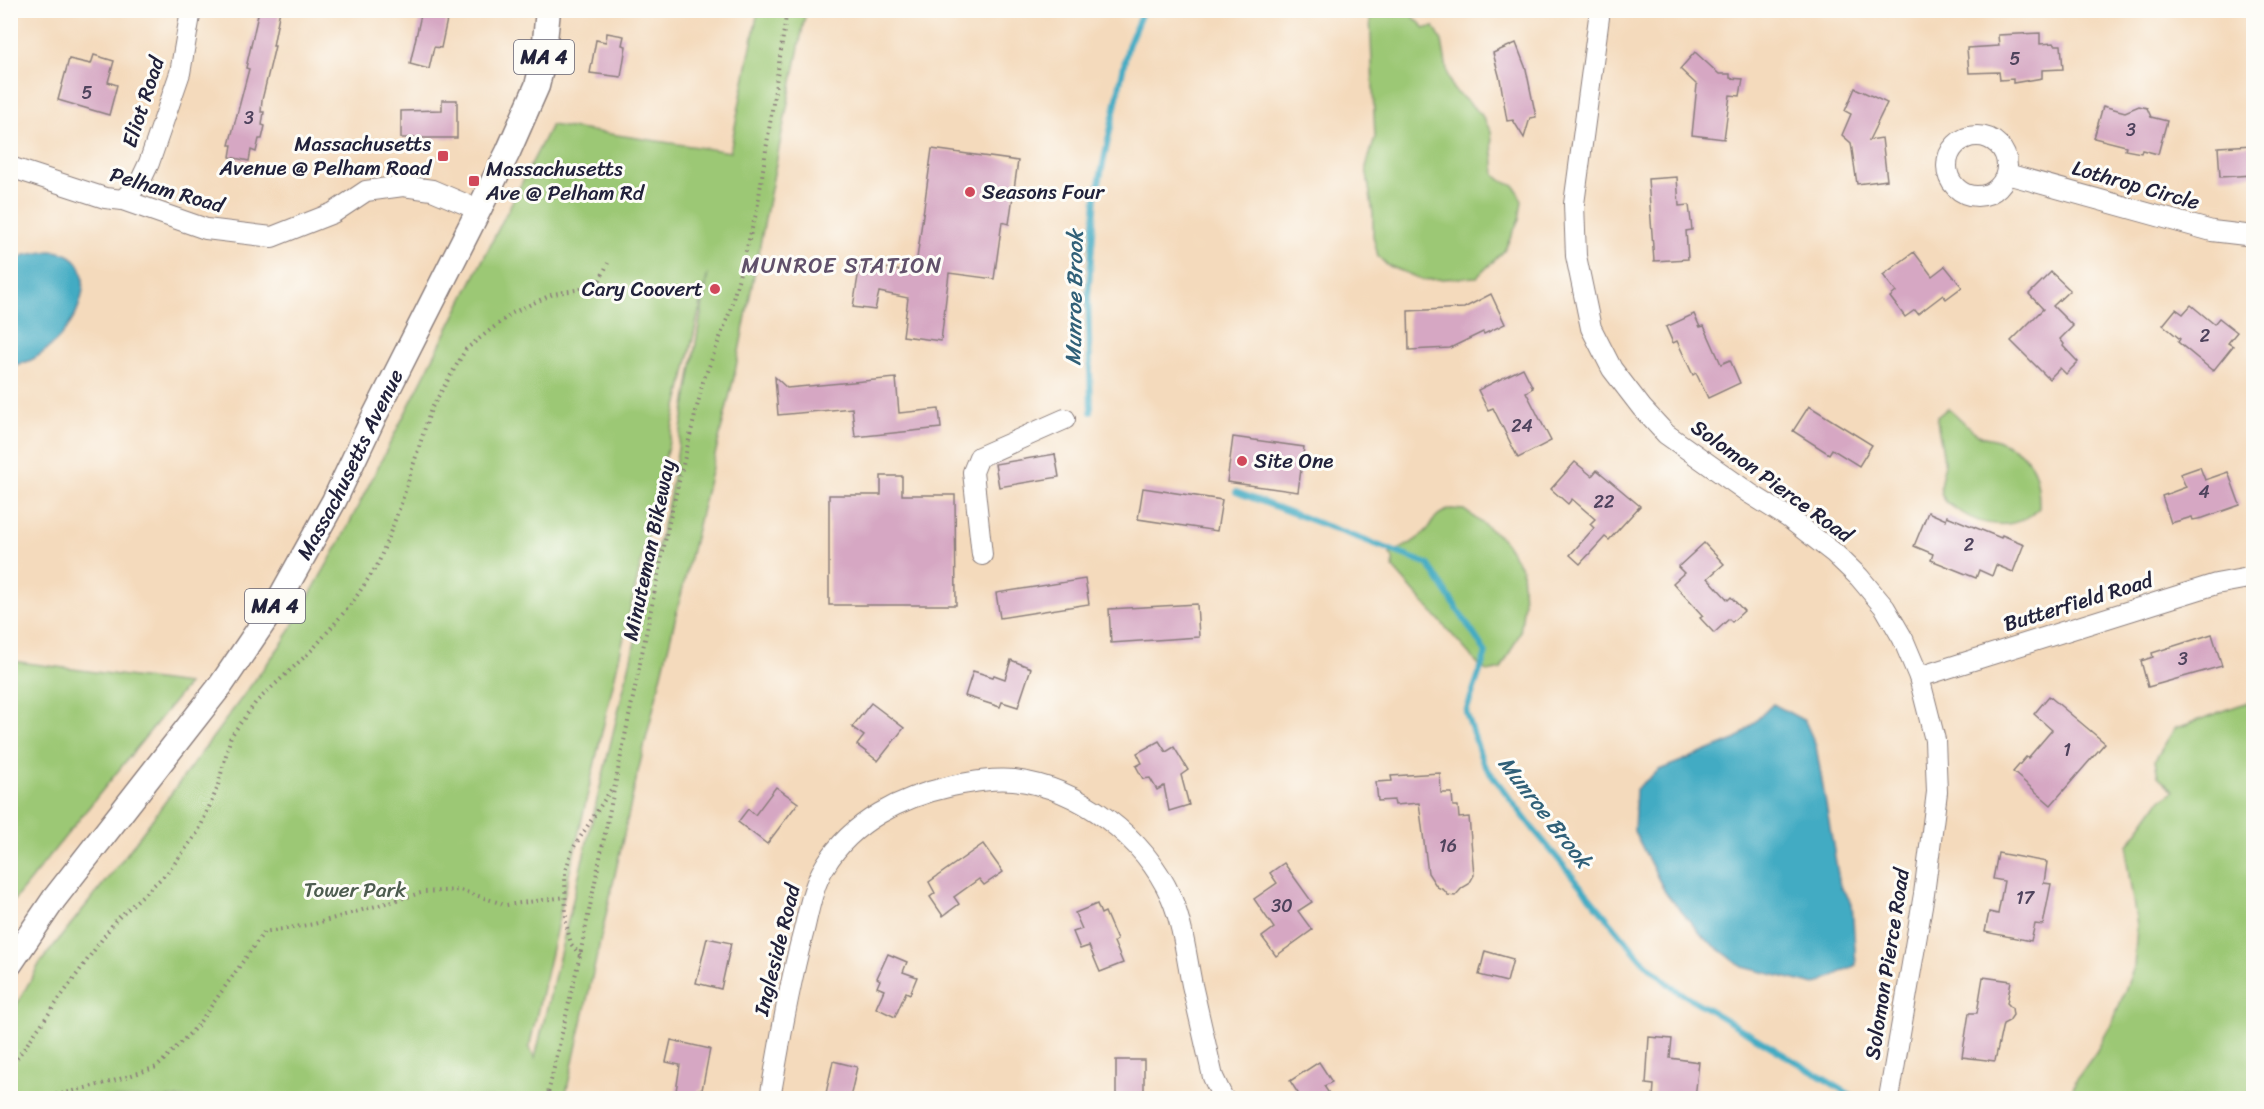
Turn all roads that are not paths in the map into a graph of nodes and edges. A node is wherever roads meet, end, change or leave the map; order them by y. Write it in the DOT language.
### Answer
graph roads {
  1 [pos="191,10"];
  2 [pos="548,10"];
  3 [pos="1600,10"];
  4 [pos="10,167"];
  5 [pos="2007,174"];
  6 [pos="123,200"];
  7 [pos="479,210"];
  8 [pos="2253,236"];
  9 [pos="1065,418"];
  10 [pos="982,555"];
  11 [pos="2253,577"];
  12 [pos="1919,677"];
  13 [pos="10,964"];
  14 [pos="770,1098"];
  15 [pos="1223,1098"];
  16 [pos="1889,1098"];
  1 -- 6 [label="street, Eliot Road"];
  2 -- 7 [label="main road, Massachusetts Avenue / MA 4"];
  3 -- 12 [label="street, Solomon Pierce Road"];
  4 -- 6 [label="street, Pelham Road"];
  5 -- 8 [label="street, Lothrop Circle"];
  6 -- 7 [label="street, Pelham Road"];
  7 -- 13 [label="main road, Massachusetts Avenue / MA 4"];
  9 -- 10 [label="street"];
  11 -- 12 [label="street, Butterfield Road"];
  12 -- 16 [label="street, Solomon Pierce Road"];
  14 -- 15 [label="street, Ingleside Road"];
}
